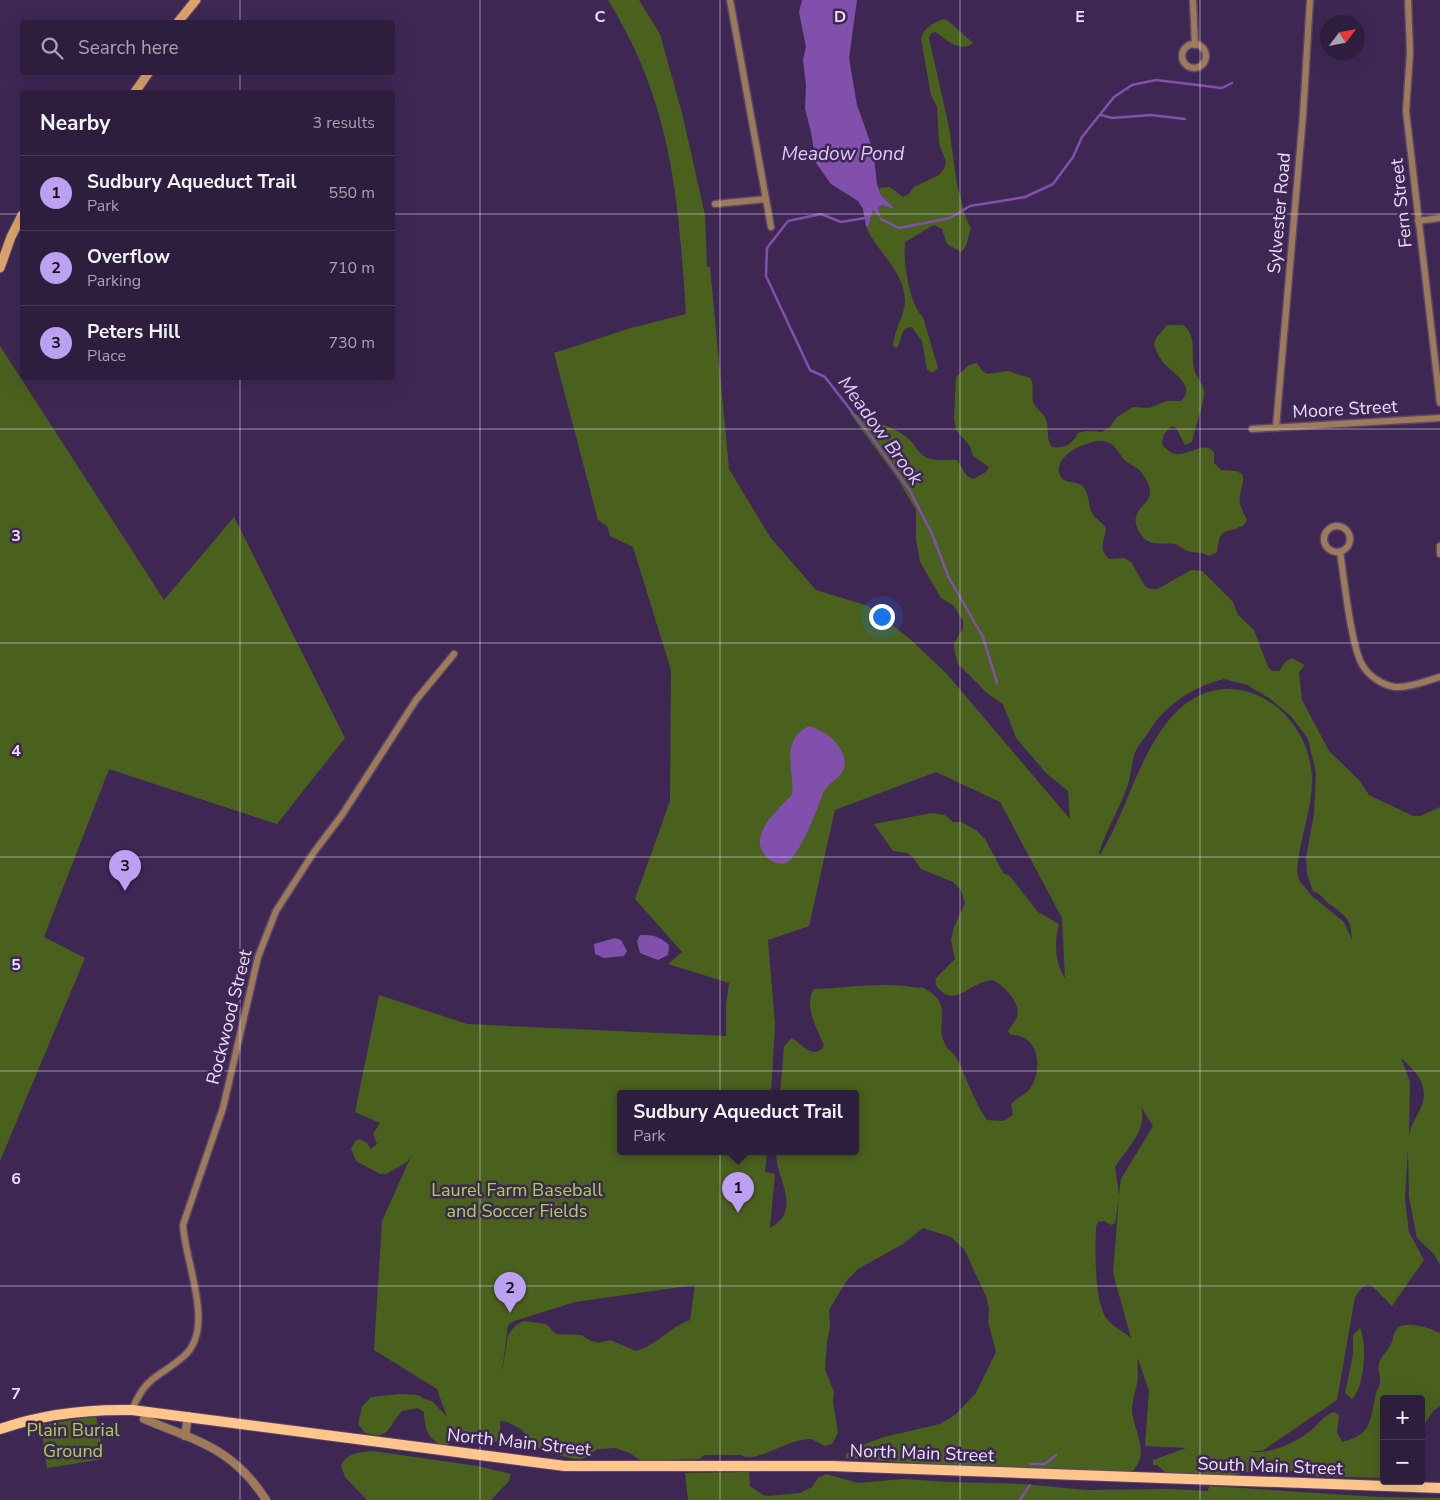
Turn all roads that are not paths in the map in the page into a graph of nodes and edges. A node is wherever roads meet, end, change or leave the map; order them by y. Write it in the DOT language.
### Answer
graph roads {
  1 [pos="196,0"];
  2 [pos="730,0"];
  3 [pos="1193,0"];
  4 [pos="1310,0"];
  5 [pos="1408,0"];
  6 [pos="180,20"];
  7 [pos="1195,45"];
  8 [pos="147,75"];
  9 [pos="136,90"];
  10 [pos="766,199"];
  11 [pos="715,204"];
  12 [pos="1440,218"];
  13 [pos="20,219"];
  14 [pos="1418,220"];
  15 [pos="771,227"];
  16 [pos="0,268"];
  17 [pos="1440,403"];
  18 [pos="1440,418"];
  19 [pos="1276,428"];
  20 [pos="1252,429"];
  21 [pos="1440,546"];
  22 [pos="1340,552"];
  23 [pos="1440,554"];
  24 [pos="454,654"];
  25 [pos="1440,677"];
  26 [pos="132,1410"];
  27 [pos="183,1415"];
  28 [pos="144,1419"];
  29 [pos="0,1429"];
  30 [pos="175,1432"];
  31 [pos="185,1436"];
  32 [pos="1100,1476"];
  33 [pos="1440,1488"];
  34 [pos="266,1500"];
  1 -- 6 [label="main road"];
  2 -- 10 [label="street"];
  3 -- 7 [label="street"];
  4 -- 19 [label="street, Sylvester Road"];
  5 -- 14 [label="street, Fern Street"];
  8 -- 9 [label="main road"];
  10 -- 11 [label="street"];
  10 -- 15 [label="street"];
  12 -- 14 [label="street"];
  13 -- 16 [label="main road"];
  14 -- 17 [label="street, Fern Street"];
  18 -- 19 [label="street, Moore Street"];
  19 -- 20 [label="street, Moore Street"];
  21 -- 23 [label="street"];
  22 -- 22 [label="street"];
  22 -- 25 [label="street"];
  24 -- 26 [label="street, Rockwood Street"];
  26 -- 27 [label="main road, North Main Street"];
  26 -- 29 [label="main road, North Main Street"];
  27 -- 30 [label="street"];
  27 -- 31 [label="street"];
  27 -- 32 [label="main road, North Main Street"];
  28 -- 30 [label="street"];
  30 -- 31 [label="street"];
  31 -- 34 [label="street"];
  32 -- 33 [label="main road, South Main Street"];
}
